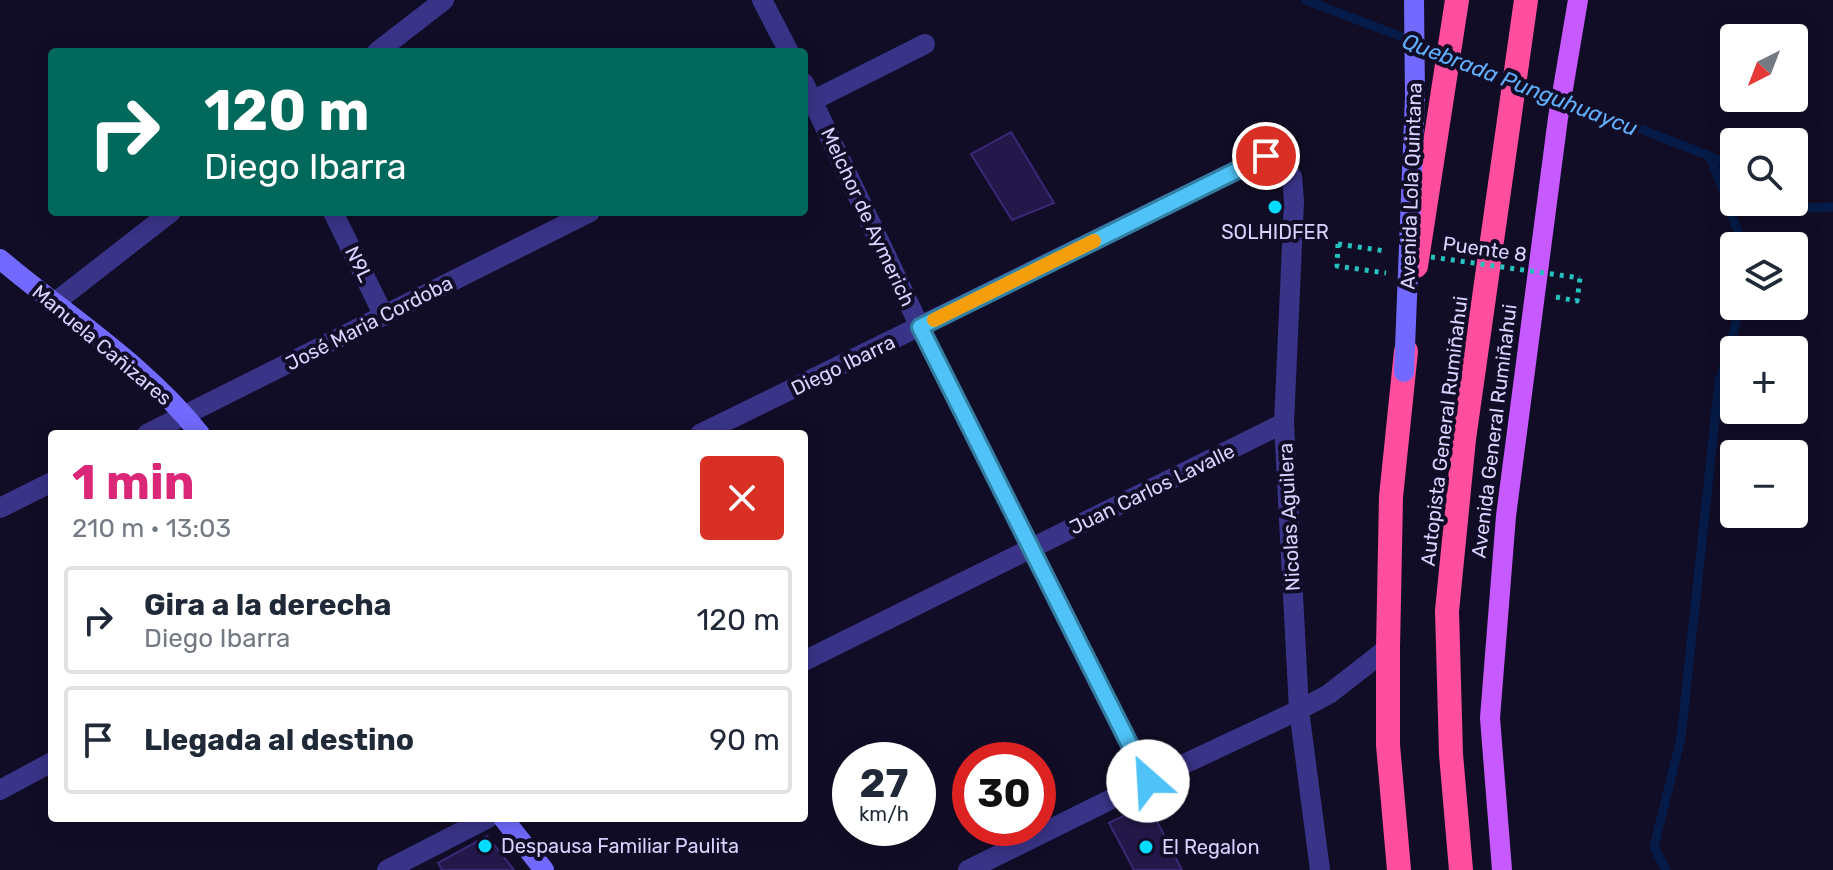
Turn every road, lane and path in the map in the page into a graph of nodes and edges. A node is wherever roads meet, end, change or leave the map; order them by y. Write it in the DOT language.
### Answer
graph roads {
  1 [pos="444,0"];
  2 [pos="762,0"];
  3 [pos="1414,0"];
  4 [pos="1457,0"];
  5 [pos="1526,0"];
  6 [pos="1578,0"];
  7 [pos="925,44"];
  8 [pos="382,48"];
  9 [pos="787,48"];
  10 [pos="808,96"];
  11 [pos="808,98"];
  12 [pos="1285,164"];
  13 [pos="166,216"];
  14 [pos="335,216"];
  15 [pos="582,216"];
  16 [pos="1399,253"];
  17 [pos="1429,257"];
  18 [pos="0,259"];
  19 [pos="1414,277"];
  20 [pos="1577,301"];
  21 [pos="53,304"];
  22 [pos="384,316"];
  23 [pos="920,327"];
  24 [pos="1404,372"];
  25 [pos="185,415"];
  26 [pos="1284,423"];
  27 [pos="155,430"];
  28 [pos="197,430"];
  29 [pos="708,430"];
  30 [pos="48,484"];
  31 [pos="0,508"];
  32 [pos="1033,548"];
  33 [pos="1388,648"];
  34 [pos="808,659"];
  35 [pos="1299,710"];
  36 [pos="48,764"];
  37 [pos="1148,781"];
  38 [pos="0,790"];
  39 [pos="480,822"];
  40 [pos="506,822"];
  41 [pos="387,870"];
  42 [pos="544,870"];
  43 [pos="968,870"];
  44 [pos="1320,870"];
  45 [pos="1399,870"];
  46 [pos="1461,870"];
  47 [pos="1502,870"];
  1 -- 8 [label="street"];
  2 -- 9 [label="street"];
  3 -- 24 [label="main road, Avenida Lola Quintana, bridge"];
  4 -- 19 [label="highway, Autopista General Rumiñahui"];
  5 -- 46 [label="highway, Autopista General Rumiñahui"];
  6 -- 47 [label="main road, Avenida General Rumiñahui"];
  7 -- 10 [label="street"];
  11 -- 23 [label="street, Melchor de Aymerich"];
  12 -- 23 [label="street, Diego Ibarra"];
  12 -- 26 [label="street, Nicolas Aguilera"];
  13 -- 21 [label="street"];
  14 -- 22 [label="street, N9L"];
  15 -- 22 [label="street, José Maria Cordoba"];
  16 -- 19 [label="path, bridge"];
  17 -- 20 [label="path, Puente 8, bridge"];
  18 -- 21 [label="main road, Manuela Cañizares"];
  19 -- 24 [label="highway, Autopista General Rumiñahui"];
  21 -- 25 [label="main road, Manuela Cañizares"];
  22 -- 25 [label="street, José Maria Cordoba"];
  23 -- 29 [label="street, Diego Ibarra"];
  23 -- 32 [label="street, Melchor de Aymerich"];
  24 -- 33 [label="highway, Autopista General Rumiñahui"];
  25 -- 27 [label="street, José Maria Cordoba"];
  25 -- 28 [label="main road, Manuela Cañizares"];
  26 -- 32 [label="street, Juan Carlos Lavalle"];
  26 -- 35 [label="street, Nicolas Aguilera"];
  30 -- 31 [label="street"];
  32 -- 34 [label="street, Juan Carlos Lavalle"];
  32 -- 37 [label="street, Melchor de Aymerich"];
  33 -- 35 [label="street"];
  33 -- 45 [label="highway, Autopista General Rumiñahui"];
  35 -- 37 [label="street"];
  35 -- 44 [label="street, Nicolas Aguilera"];
  36 -- 38 [label="street"];
  37 -- 43 [label="street"];
  39 -- 41 [label="street"];
  40 -- 42 [label="main road"];
}
